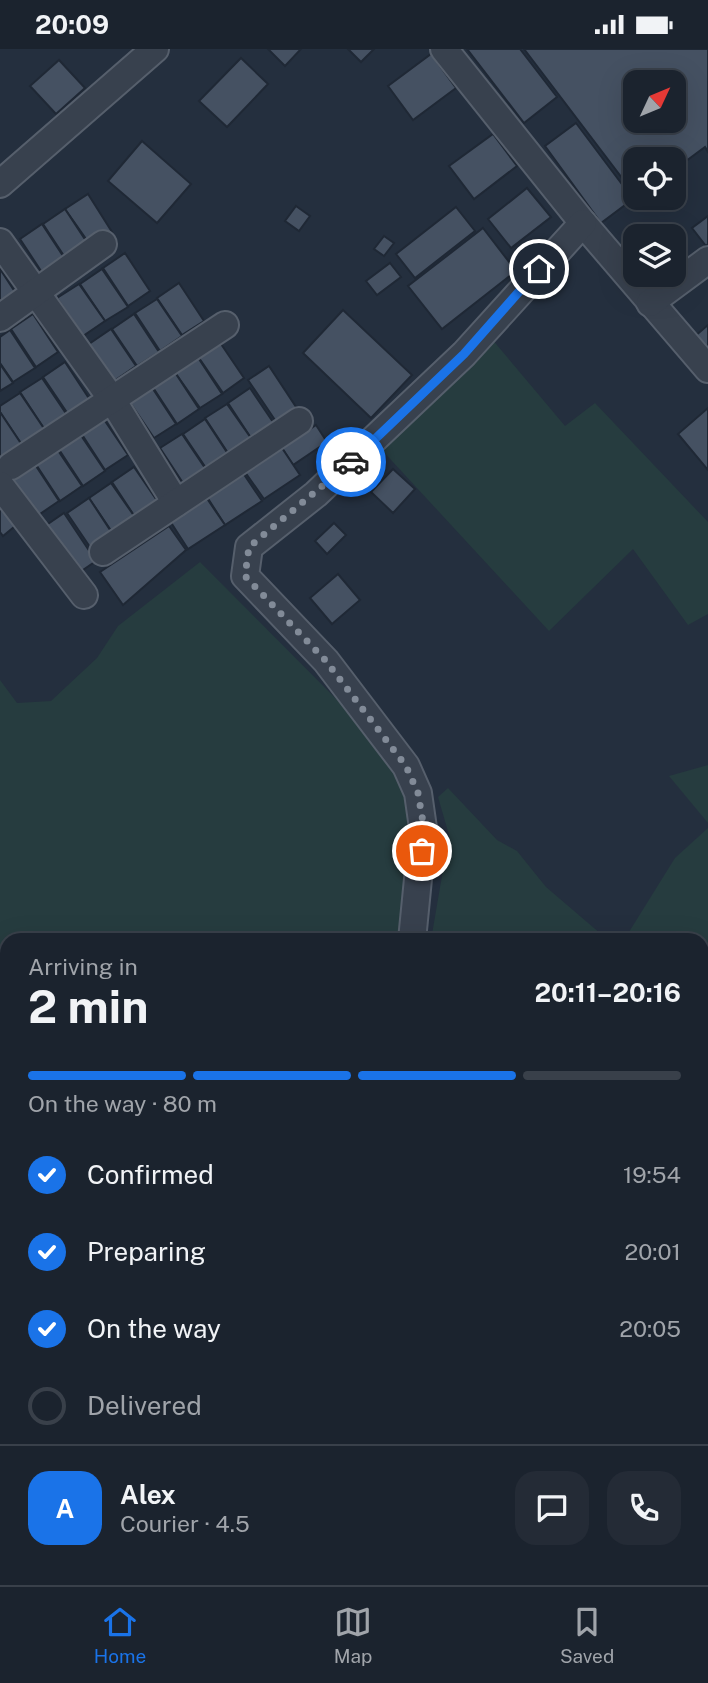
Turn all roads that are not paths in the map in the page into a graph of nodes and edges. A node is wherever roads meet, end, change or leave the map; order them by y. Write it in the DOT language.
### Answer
graph roads {
  1 [pos="155,49"];
  2 [pos="444,49"];
  3 [pos="0,184"];
  4 [pos="583,223"];
  5 [pos="0,242"];
  6 [pos="103,244"];
  7 [pos="708,260"];
  8 [pos="36,293"];
  9 [pos="650,303"];
  10 [pos="0,318"];
  11 [pos="225,325"];
  12 [pos="708,369"];
  13 [pos="111,398"];
  14 [pos="299,421"];
  15 [pos="6,475"];
  16 [pos="176,503"];
  17 [pos="103,552"];
  18 [pos="84,595"];
  19 [pos="413,933"];
  1 -- 3 [label="street"];
  2 -- 4 [label="street"];
  4 -- 9 [label="street"];
  4 -- 19 [label="street"];
  5 -- 8 [label="street"];
  6 -- 8 [label="street"];
  7 -- 9 [label="street"];
  8 -- 10 [label="street"];
  8 -- 13 [label="street"];
  9 -- 12 [label="street"];
  11 -- 13 [label="street"];
  13 -- 15 [label="street"];
  13 -- 16 [label="street"];
  14 -- 16 [label="street"];
  15 -- 18 [label="street"];
  16 -- 17 [label="street"];
}
